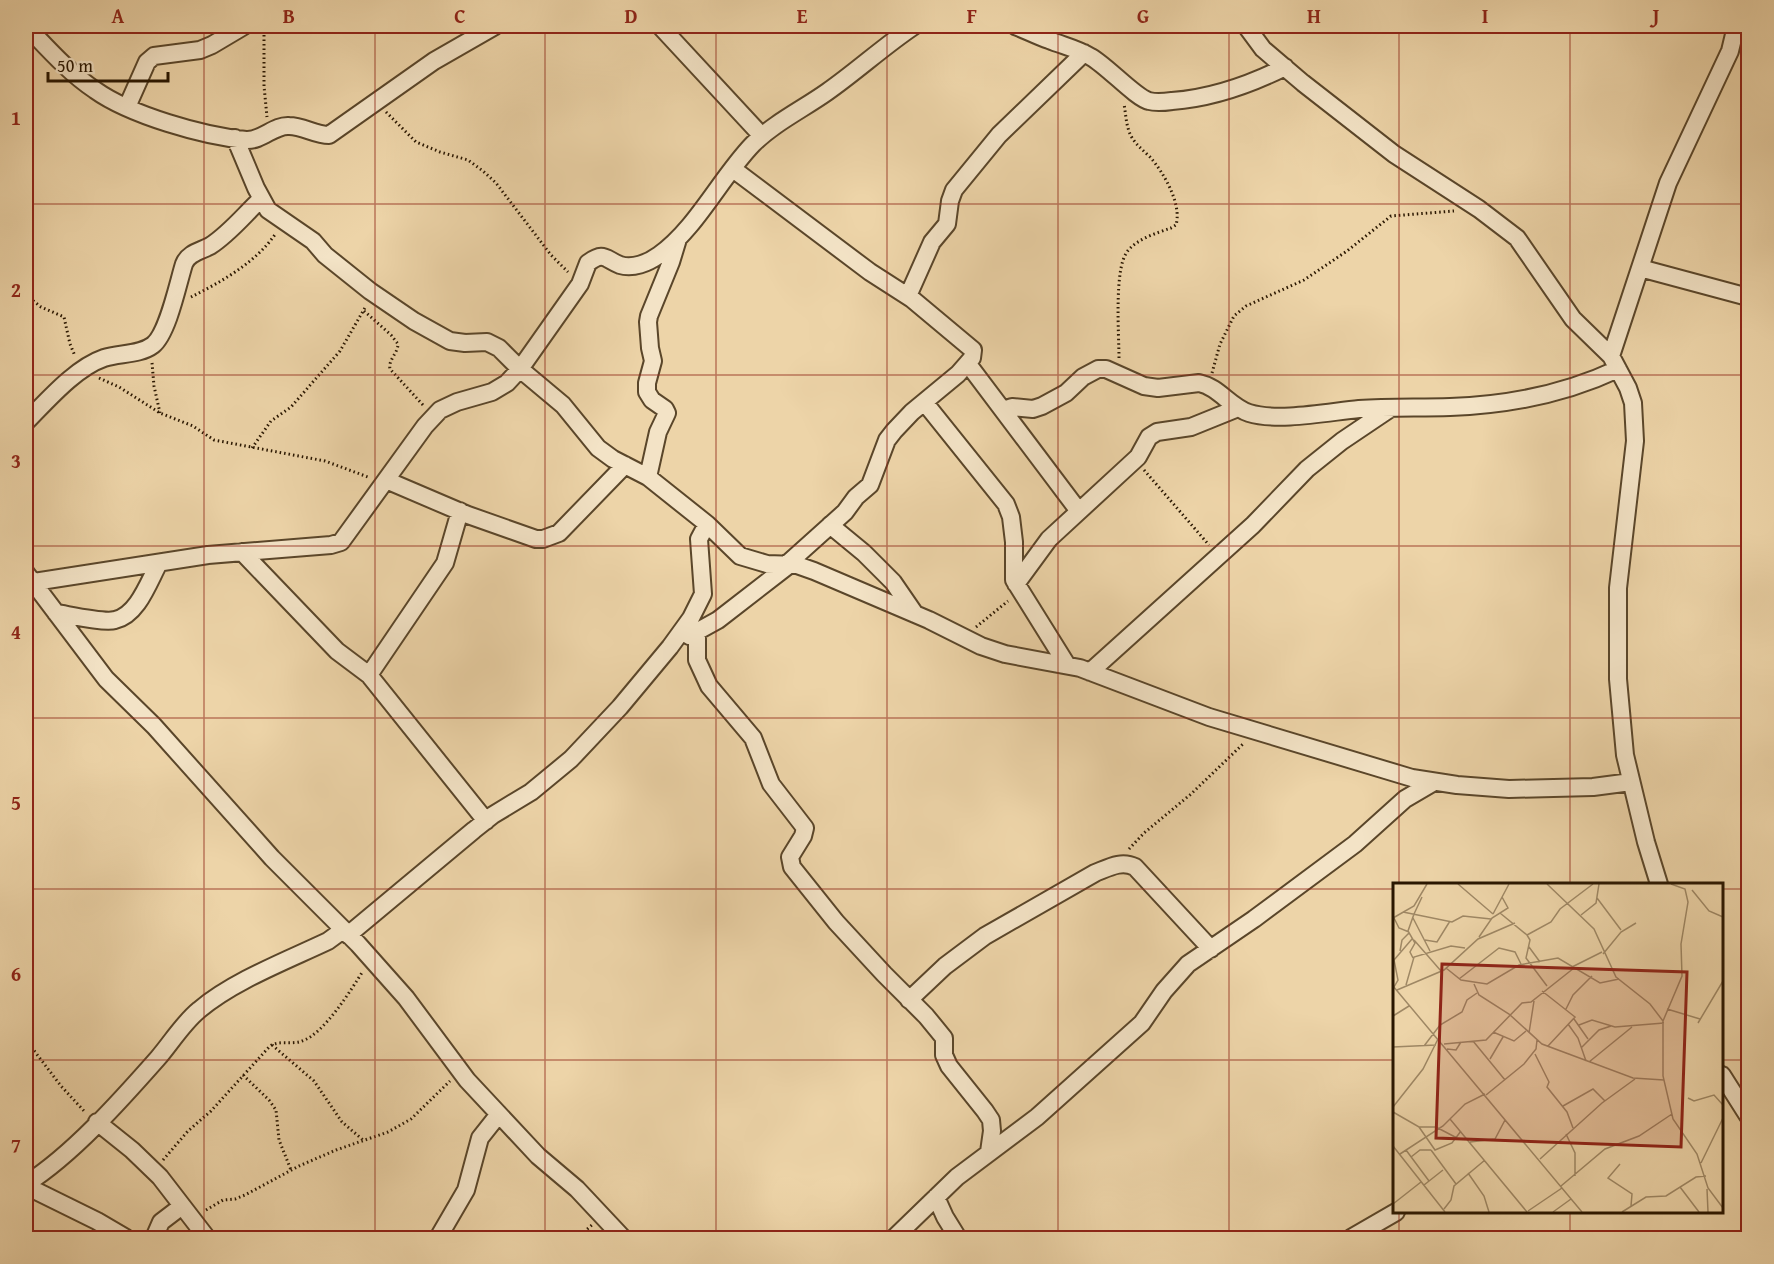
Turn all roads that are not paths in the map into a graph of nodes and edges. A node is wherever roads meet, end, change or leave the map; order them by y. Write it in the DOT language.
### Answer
graph roads {
  1 [pos="244,26"];
  2 [pos="495,26"];
  3 [pos="660,26"];
  4 [pos="914,26"];
  5 [pos="1015,26"];
  6 [pos="1246,26"];
  7 [pos="1736,26"];
  8 [pos="31,31"];
  9 [pos="1084,53"];
  10 [pos="1285,67"];
  11 [pos="127,107"];
  12 [pos="762,136"];
  13 [pos="235,138"];
  14 [pos="733,169"];
  15 [pos="261,199"];
  16 [pos="679,237"];
  17 [pos="1640,268"];
  18 [pos="908,296"];
  19 [pos="1749,297"];
  20 [pos="1615,363"];
  21 [pos="968,364"];
  22 [pos="520,369"];
  23 [pos="924,403"];
  24 [pos="1239,408"];
  25 [pos="1392,408"];
  26 [pos="1004,410"];
  27 [pos="26,422"];
  28 [pos="625,465"];
  29 [pos="648,477"];
  30 [pos="385,482"];
  31 [pos="1078,510"];
  32 [pos="460,511"];
  33 [pos="707,524"];
  34 [pos="830,525"];
  35 [pos="242,552"];
  36 [pos="159,563"];
  37 [pos="788,565"];
  38 [pos="30,578"];
  39 [pos="1018,588"];
  40 [pos="56,613"];
  41 [pos="915,614"];
  42 [pos="697,631"];
  43 [pos="670,647"];
  44 [pos="1066,665"];
  45 [pos="1090,672"];
  46 [pos="369,675"];
  47 [pos="1434,782"];
  48 [pos="1631,782"];
  49 [pos="486,821"];
  50 [pos="1658,883"];
  51 [pos="346,932"];
  52 [pos="1211,949"];
  53 [pos="909,1000"];
  54 [pos="1723,1077"];
  55 [pos="498,1114"];
  56 [pos="1749,1116"];
  57 [pos="97,1122"];
  58 [pos="989,1152"];
  59 [pos="26,1185"];
  60 [pos="936,1197"];
  61 [pos="187,1212"];
  62 [pos="1394,1213"];
  63 [pos="126,1239"];
  64 [pos="154,1239"];
  65 [pos="207,1239"];
  66 [pos="438,1239"];
  67 [pos="623,1239"];
  68 [pos="894,1239"];
  69 [pos="958,1239"];
  70 [pos="1351,1239"];
  1 -- 11 [label="street"];
  2 -- 13 [label="street"];
  3 -- 12 [label="street"];
  4 -- 12 [label="street"];
  5 -- 9 [label="street"];
  6 -- 10 [label="street"];
  7 -- 17 [label="street"];
  8 -- 11 [label="street"];
  9 -- 10 [label="street"];
  9 -- 18 [label="street"];
  10 -- 20 [label="street"];
  11 -- 13 [label="street"];
  12 -- 14 [label="street"];
  13 -- 15 [label="street"];
  14 -- 16 [label="street"];
  14 -- 18 [label="street"];
  15 -- 22 [label="street"];
  15 -- 27 [label="street"];
  16 -- 22 [label="street"];
  16 -- 29 [label="street"];
  17 -- 19 [label="street"];
  17 -- 20 [label="street"];
  18 -- 21 [label="street"];
  20 -- 25 [label="street"];
  20 -- 48 [label="street"];
  21 -- 23 [label="street"];
  21 -- 26 [label="street"];
  22 -- 28 [label="street"];
  22 -- 30 [label="street"];
  23 -- 34 [label="street"];
  23 -- 39 [label="street"];
  24 -- 25 [label="street"];
  24 -- 26 [label="street"];
  24 -- 31 [label="street"];
  25 -- 45 [label="street"];
  26 -- 31 [label="street"];
  28 -- 29 [label="street"];
  28 -- 32 [label="street"];
  29 -- 33 [label="street"];
  30 -- 32 [label="street"];
  30 -- 35 [label="street"];
  31 -- 39 [label="street"];
  32 -- 46 [label="street"];
  33 -- 37 [label="street"];
  33 -- 43 [label="street"];
  34 -- 37 [label="street"];
  34 -- 41 [label="street"];
  35 -- 36 [label="street"];
  35 -- 46 [label="street"];
  36 -- 38 [label="street"];
  36 -- 40 [label="street"];
  37 -- 41 [label="street"];
  37 -- 42 [label="street"];
  38 -- 40 [label="street"];
  39 -- 44 [label="street"];
  40 -- 51 [label="street"];
  41 -- 44 [label="street"];
  42 -- 43 [label="street"];
  42 -- 53 [label="street"];
  43 -- 49 [label="street"];
  44 -- 45 [label="street"];
  45 -- 47 [label="street"];
  46 -- 49 [label="street"];
  47 -- 48 [label="street"];
  47 -- 52 [label="street"];
  48 -- 50 [label="street"];
  49 -- 51 [label="street"];
  51 -- 55 [label="street"];
  51 -- 57 [label="street"];
  52 -- 53 [label="street"];
  52 -- 58 [label="street"];
  53 -- 58 [label="street"];
  54 -- 56 [label="street"];
  55 -- 66 [label="street"];
  55 -- 67 [label="street"];
  57 -- 59 [label="street"];
  57 -- 61 [label="street"];
  58 -- 60 [label="street"];
  59 -- 63 [label="street"];
  60 -- 68 [label="street"];
  60 -- 69 [label="street"];
  61 -- 64 [label="street"];
  61 -- 65 [label="street"];
  62 -- 70 [label="street"];
}
